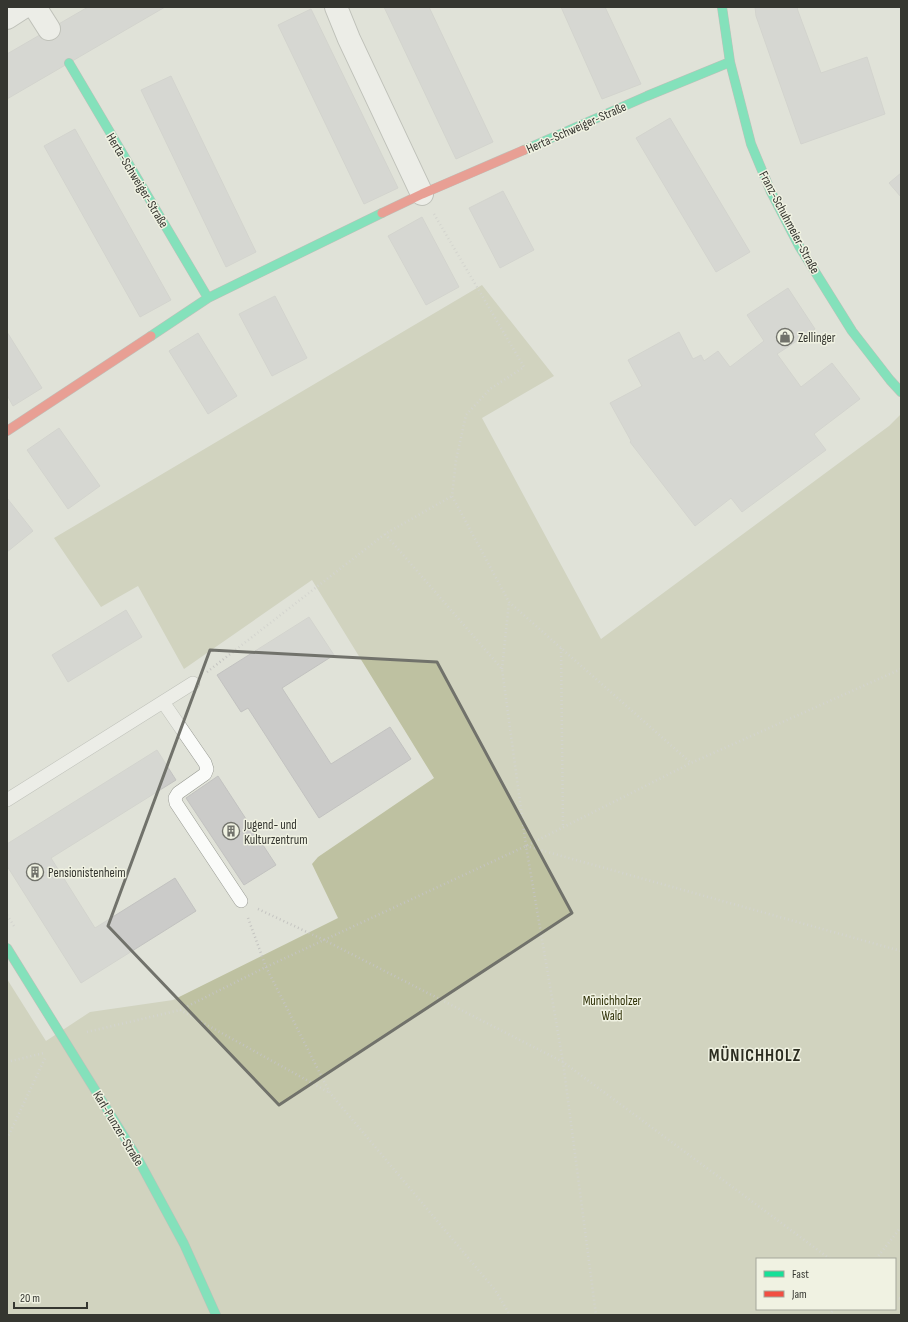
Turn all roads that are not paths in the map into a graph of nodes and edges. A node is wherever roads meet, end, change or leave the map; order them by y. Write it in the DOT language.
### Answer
graph roads {
  1 [pos="24,7"];
  2 [pos="35,7"];
  3 [pos="336,7"];
  4 [pos="722,7"];
  5 [pos="7,18"];
  6 [pos="49,29"];
  7 [pos="730,62"];
  8 [pos="68,63"];
  9 [pos="422,194"];
  10 [pos="208,298"];
  11 [pos="901,392"];
  12 [pos="7,431"];
  13 [pos="193,683"];
  14 [pos="163,702"];
  15 [pos="7,800"];
  16 [pos="241,901"];
  17 [pos="7,948"];
  18 [pos="216,1315"];
  1 -- 5 [label="street"];
  2 -- 6 [label="street"];
  3 -- 9 [label="street"];
  4 -- 7 [label="street, Franz-Schuhmeier-Straße"];
  7 -- 9 [label="street, Herta-Schweiger-Straße"];
  7 -- 11 [label="street, Franz-Schuhmeier-Straße"];
  8 -- 10 [label="street, Herta-Schweiger-Straße"];
  9 -- 10 [label="street, Herta-Schweiger-Straße"];
  10 -- 12 [label="street, Herta-Schweiger-Straße"];
  13 -- 14 [label="lane"];
  14 -- 15 [label="lane"];
  14 -- 16 [label="lane"];
  17 -- 18 [label="street, Karl-Punzer-Straße"];
}
